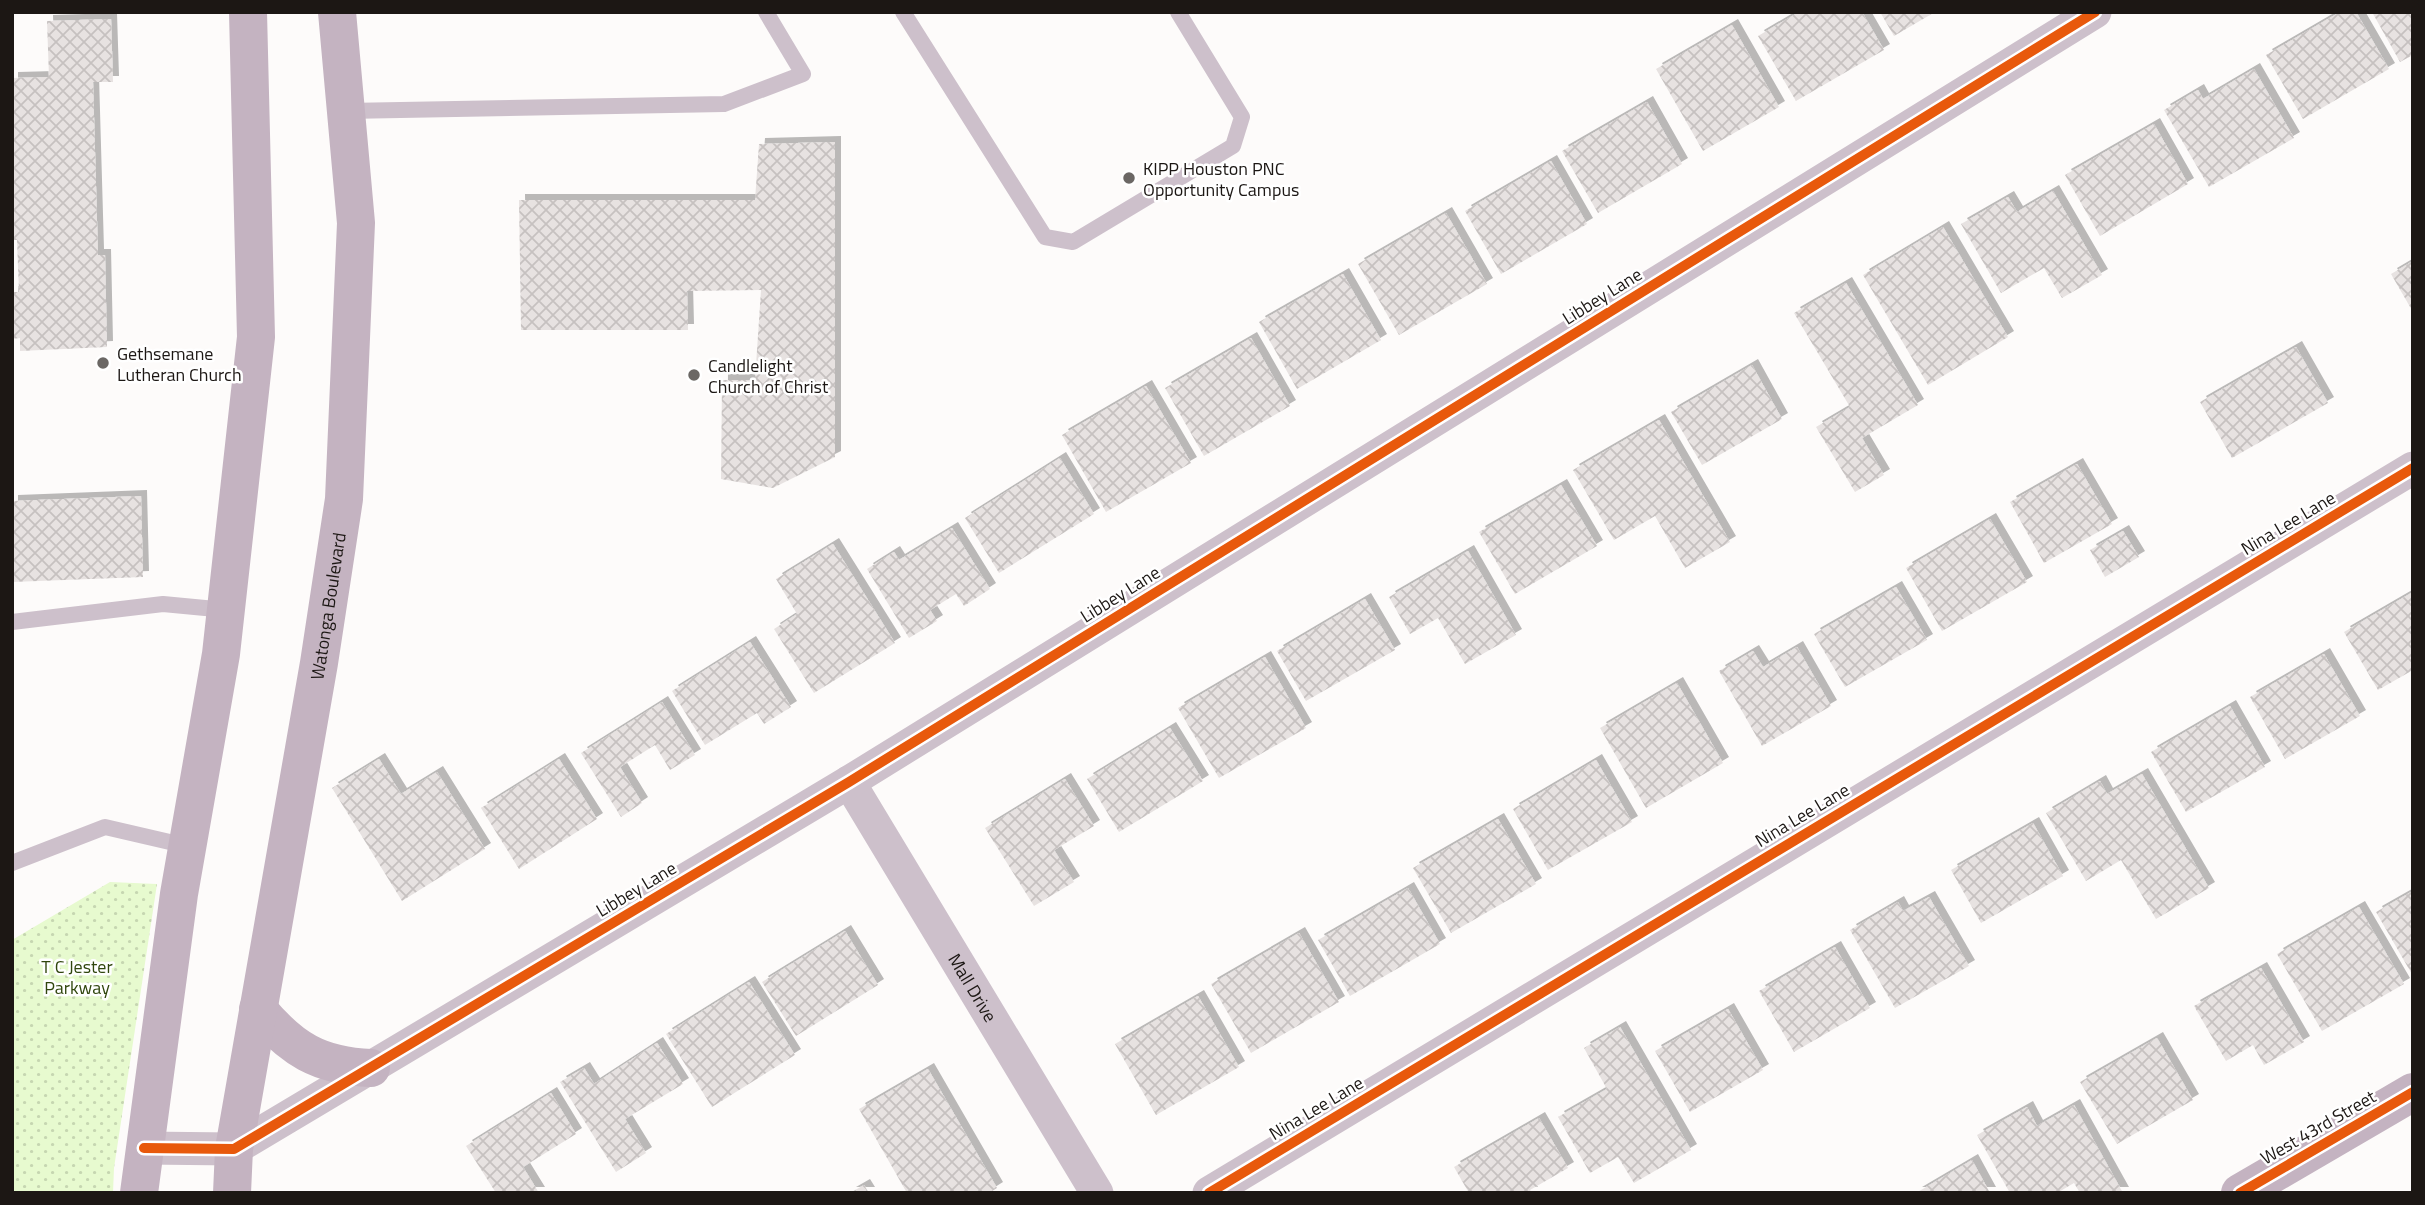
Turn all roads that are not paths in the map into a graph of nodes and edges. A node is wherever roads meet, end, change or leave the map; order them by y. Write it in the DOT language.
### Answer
graph roads {
  1 [pos="248,12"];
  2 [pos="337,12"];
  3 [pos="766,12"];
  4 [pos="903,12"];
  5 [pos="1178,12"];
  6 [pos="2095,12"];
  7 [pos="346,111"];
  8 [pos="2413,468"];
  9 [pos="226,610"];
  10 [pos="12,622"];
  11 [pos="849,782"];
  12 [pos="187,846"];
  13 [pos="12,863"];
  14 [pos="258,1009"];
  15 [pos="372,1068"];
  16 [pos="2413,1092"];
  17 [pos="144,1148"];
  18 [pos="234,1150"];
  19 [pos="139,1193"];
  20 [pos="232,1193"];
  21 [pos="1097,1193"];
  22 [pos="1209,1193"];
  23 [pos="2240,1193"];
  1 -- 9 [label="main road"];
  2 -- 7 [label="main road, Watonga Boulevard"];
  3 -- 7 [label="lane"];
  4 -- 5 [label="lane"];
  6 -- 11 [label="street, Libbey Lane"];
  7 -- 14 [label="main road, Watonga Boulevard"];
  8 -- 22 [label="street, Nina Lee Lane"];
  9 -- 10 [label="lane"];
  9 -- 12 [label="main road"];
  11 -- 15 [label="street, Libbey Lane"];
  11 -- 21 [label="street, Mall Drive"];
  12 -- 13 [label="lane"];
  12 -- 17 [label="main road"];
  14 -- 15 [label="main road"];
  14 -- 18 [label="main road, Watonga Boulevard"];
  15 -- 18 [label="street, Libbey Lane"];
  16 -- 23 [label="main road, West 43rd Street"];
  17 -- 18 [label="street"];
  17 -- 19 [label="main road"];
  18 -- 20 [label="main road, Watonga Boulevard"];
}
